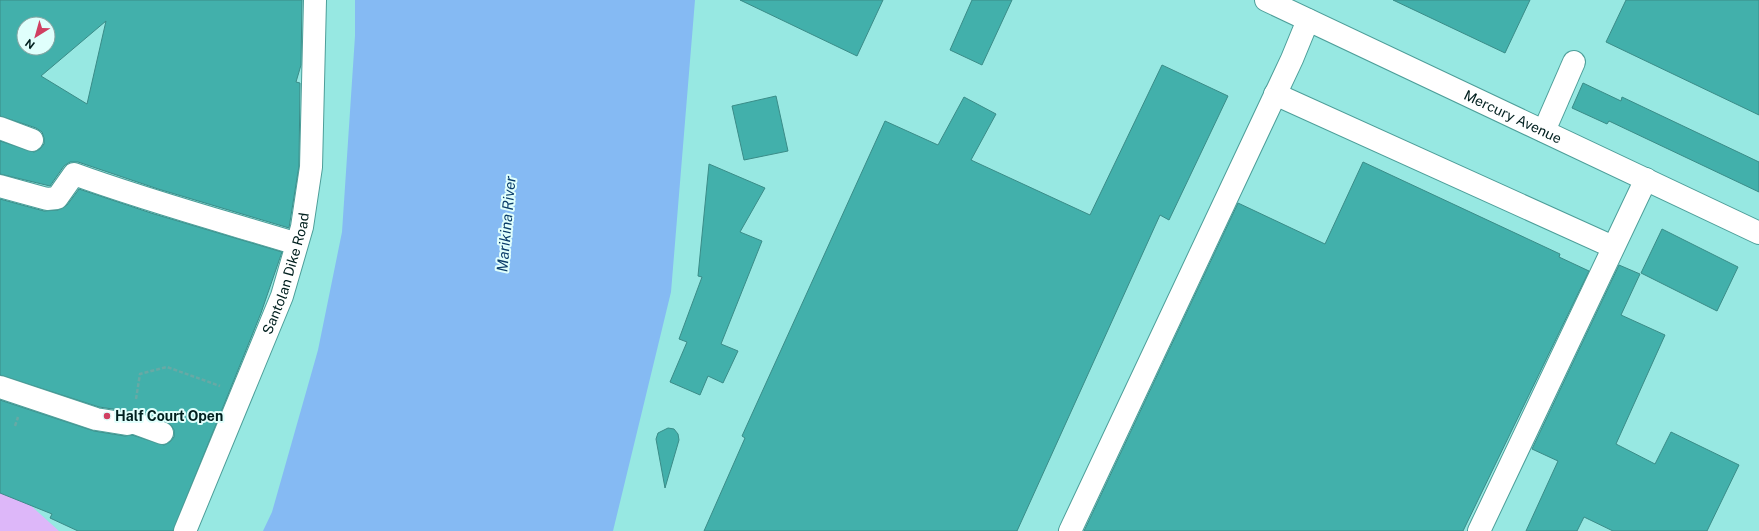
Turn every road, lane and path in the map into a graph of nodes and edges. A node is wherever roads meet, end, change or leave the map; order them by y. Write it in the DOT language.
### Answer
graph roads {
  1 [pos="315,0"];
  2 [pos="1266,0"];
  3 [pos="1308,20"];
  4 [pos="1574,62"];
  5 [pos="1275,94"];
  6 [pos="0,128"];
  7 [pos="1544,131"];
  8 [pos="32,140"];
  9 [pos="1646,179"];
  10 [pos="0,186"];
  11 [pos="1759,233"];
  12 [pos="291,242"];
  13 [pos="1613,247"];
  14 [pos="0,387"];
  15 [pos="226,388"];
  16 [pos="132,422"];
  17 [pos="162,433"];
  18 [pos="185,531"];
  19 [pos="1070,531"];
  20 [pos="1479,531"];
  1 -- 18 [label="street, Santolan Dike Road"];
  2 -- 3 [label="street, Mercury Avenue"];
  3 -- 5 [label="street"];
  3 -- 7 [label="street, Mercury Avenue"];
  4 -- 7 [label="street"];
  5 -- 13 [label="street"];
  5 -- 19 [label="street"];
  6 -- 8 [label="street"];
  7 -- 9 [label="street, Mercury Avenue"];
  9 -- 11 [label="street, Mercury Avenue"];
  9 -- 13 [label="street"];
  10 -- 12 [label="street"];
  13 -- 20 [label="street"];
  14 -- 16 [label="street"];
  15 -- 16 [label="path"];
  16 -- 17 [label="street"];
}
